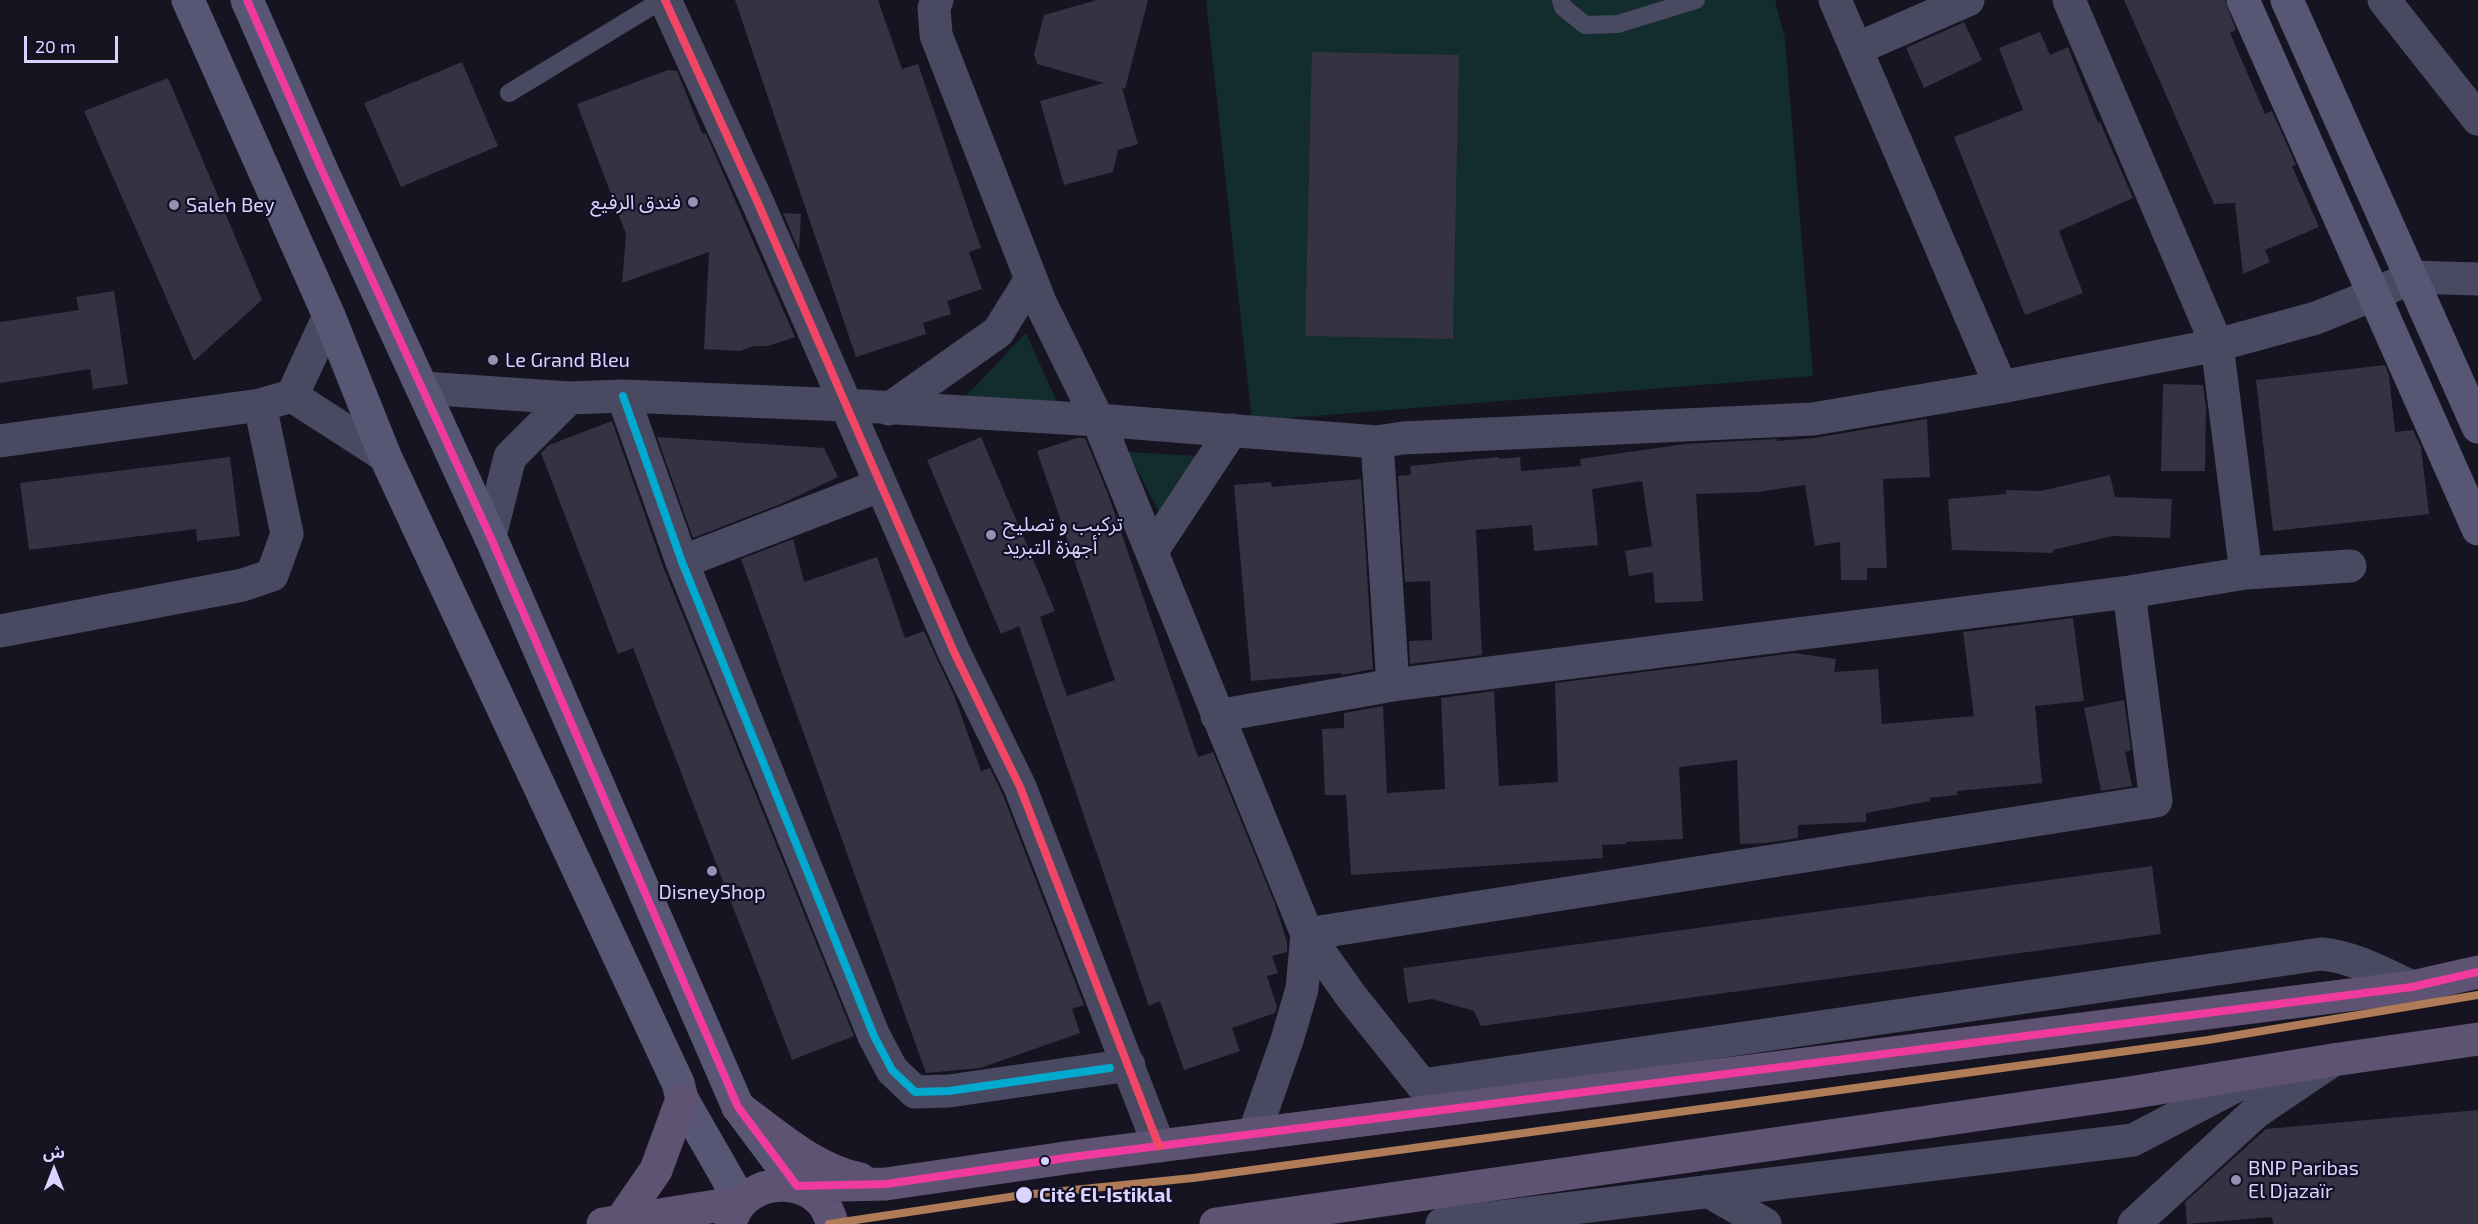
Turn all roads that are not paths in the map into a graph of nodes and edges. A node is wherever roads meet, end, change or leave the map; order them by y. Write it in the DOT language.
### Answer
graph roads {
  1 [pos="188,0"];
  2 [pos="247,0"];
  3 [pos="663,0"];
  4 [pos="1561,0"];
  5 [pos="1696,0"];
  6 [pos="1835,0"];
  7 [pos="1968,0"];
  8 [pos="2069,0"];
  9 [pos="2243,0"];
  10 [pos="2287,0"];
  11 [pos="2384,0"];
  12 [pos="933,3"];
  13 [pos="1856,49"];
  14 [pos="509,93"];
  15 [pos="2478,119"];
  16 [pos="2412,277"];
  17 [pos="1031,279"];
  18 [pos="2478,279"];
  19 [pos="2373,295"];
  20 [pos="329,316"];
  21 [pos="2217,345"];
  22 [pos="2001,387"];
  23 [pos="423,388"];
  24 [pos="292,396"];
  25 [pos="623,396"];
  26 [pos="569,398"];
  27 [pos="260,405"];
  28 [pos="846,405"];
  29 [pos="889,409"];
  30 [pos="1098,420"];
  31 [pos="2478,427"];
  32 [pos="1232,430"];
  33 [pos="0,441"];
  34 [pos="1377,442"];
  35 [pos="385,456"];
  36 [pos="881,486"];
  37 [pos="2478,529"];
  38 [pos="490,536"];
  39 [pos="1152,551"];
  40 [pos="682,562"];
  41 [pos="2350,566"];
  42 [pos="2246,573"];
  43 [pos="2129,592"];
  44 [pos="0,631"];
  45 [pos="1393,685"];
  46 [pos="1217,716"];
  47 [pos="1307,934"];
  48 [pos="2478,972"];
  49 [pos="2412,987"];
  50 [pos="2478,1039"];
  51 [pos="2332,1060"];
  52 [pos="1129,1065"];
  53 [pos="2265,1071"];
  54 [pos="1422,1085"];
  55 [pos="682,1099"];
  56 [pos="1474,1106"];
  57 [pos="738,1107"];
  58 [pos="1254,1134"];
  59 [pos="1159,1146"];
  60 [pos="886,1184"];
  61 [pos="797,1186"];
  62 [pos="1708,1191"];
  63 [pos="735,1213"];
  64 [pos="612,1223"];
  65 [pos="832,1224"];
  66 [pos="1216,1224"];
  67 [pos="1442,1224"];
  68 [pos="1765,1224"];
  69 [pos="2134,1224"];
  1 -- 20 [label="main road"];
  2 -- 23 [label="main road"];
  3 -- 14 [label="lane"];
  3 -- 28 [label="street"];
  4 -- 5 [label="lane"];
  6 -- 13 [label="street"];
  7 -- 13 [label="street"];
  8 -- 21 [label="street"];
  9 -- 19 [label="main road"];
  10 -- 16 [label="main road"];
  11 -- 15 [label="street"];
  12 -- 17 [label="street"];
  13 -- 22 [label="street"];
  16 -- 18 [label="street"];
  16 -- 19 [label="street"];
  16 -- 31 [label="main road"];
  17 -- 29 [label="street"];
  17 -- 30 [label="street"];
  19 -- 21 [label="street"];
  19 -- 37 [label="main road"];
  20 -- 24 [label="street"];
  20 -- 35 [label="main road"];
  21 -- 22 [label="street"];
  21 -- 42 [label="street"];
  22 -- 34 [label="street"];
  23 -- 26 [label="street"];
  23 -- 38 [label="main road"];
  24 -- 27 [label="street"];
  24 -- 35 [label="street"];
  25 -- 26 [label="street"];
  25 -- 28 [label="street"];
  25 -- 40 [label="street"];
  26 -- 38 [label="street"];
  27 -- 33 [label="street"];
  27 -- 44 [label="street"];
  28 -- 29 [label="street"];
  28 -- 36 [label="street"];
  29 -- 30 [label="street"];
  30 -- 32 [label="street"];
  30 -- 39 [label="street"];
  32 -- 34 [label="street"];
  32 -- 39 [label="street"];
  34 -- 45 [label="street"];
  35 -- 55 [label="main road"];
  36 -- 40 [label="street"];
  36 -- 52 [label="street"];
  38 -- 57 [label="main road"];
  39 -- 46 [label="street"];
  40 -- 52 [label="street"];
  41 -- 42 [label="street"];
  42 -- 43 [label="street"];
  43 -- 45 [label="street"];
  43 -- 47 [label="street"];
  45 -- 46 [label="street"];
  46 -- 47 [label="street"];
  47 -- 54 [label="street"];
  47 -- 58 [label="street"];
  48 -- 49 [label="main road"];
  49 -- 54 [label="street"];
  49 -- 56 [label="main road"];
  50 -- 51 [label="main road"];
  51 -- 53 [label="main road"];
  51 -- 69 [label="street"];
  52 -- 59 [label="street"];
  53 -- 62 [label="street"];
  53 -- 66 [label="main road"];
  54 -- 56 [label="street"];
  55 -- 63 [label="main road"];
  55 -- 64 [label="main road"];
  56 -- 58 [label="main road"];
  57 -- 60 [label="main road"];
  57 -- 61 [label="main road"];
  58 -- 59 [label="main road"];
  59 -- 60 [label="main road"];
  60 -- 61 [label="main road"];
  61 -- 63 [label="main road"];
  61 -- 65 [label="main road"];
  62 -- 67 [label="street"];
  62 -- 68 [label="street"];
  63 -- 64 [label="main road"];
}
